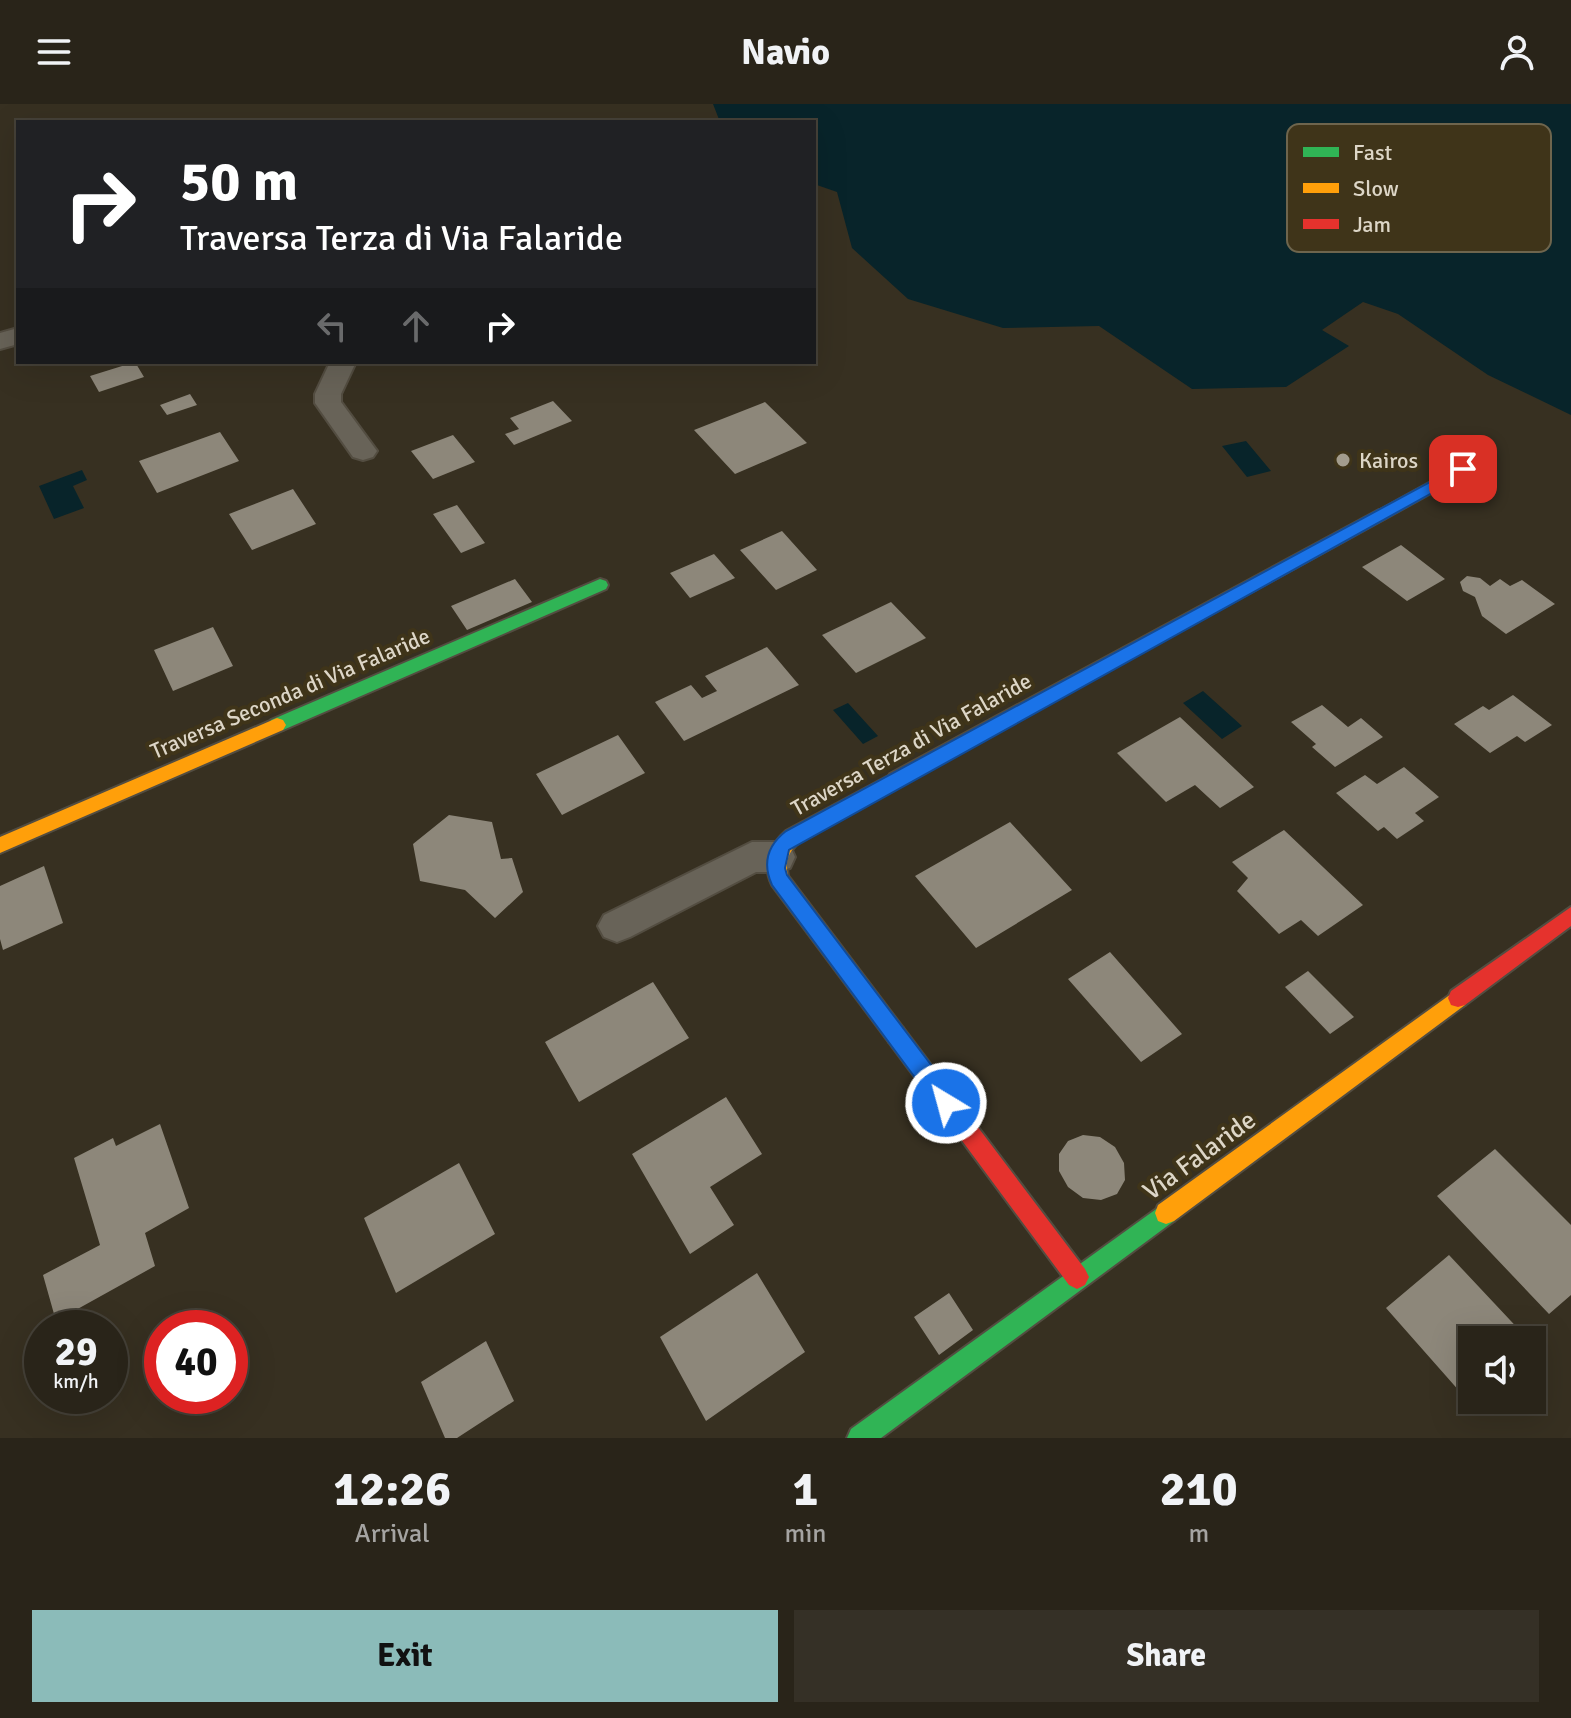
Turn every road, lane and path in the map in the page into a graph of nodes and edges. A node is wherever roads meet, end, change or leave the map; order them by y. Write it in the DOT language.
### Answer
graph roads {
  1 [pos="342,364"];
  2 [pos="363,451"];
  3 [pos="1489,455"];
  4 [pos="600,585"];
  5 [pos="0,845"];
  6 [pos="777,857"];
  7 [pos="1571,915"];
  8 [pos="617,926"];
  9 [pos="1077,1277"];
  10 [pos="860,1438"];
  1 -- 2 [label="street"];
  3 -- 6 [label="street, Traversa Terza di Via Falaride"];
  4 -- 5 [label="street, Traversa Seconda di Via Falaride"];
  6 -- 8 [label="street"];
  6 -- 9 [label="street"];
  7 -- 9 [label="street, Via Falaride"];
  9 -- 10 [label="street, Via Falaride"];
}
